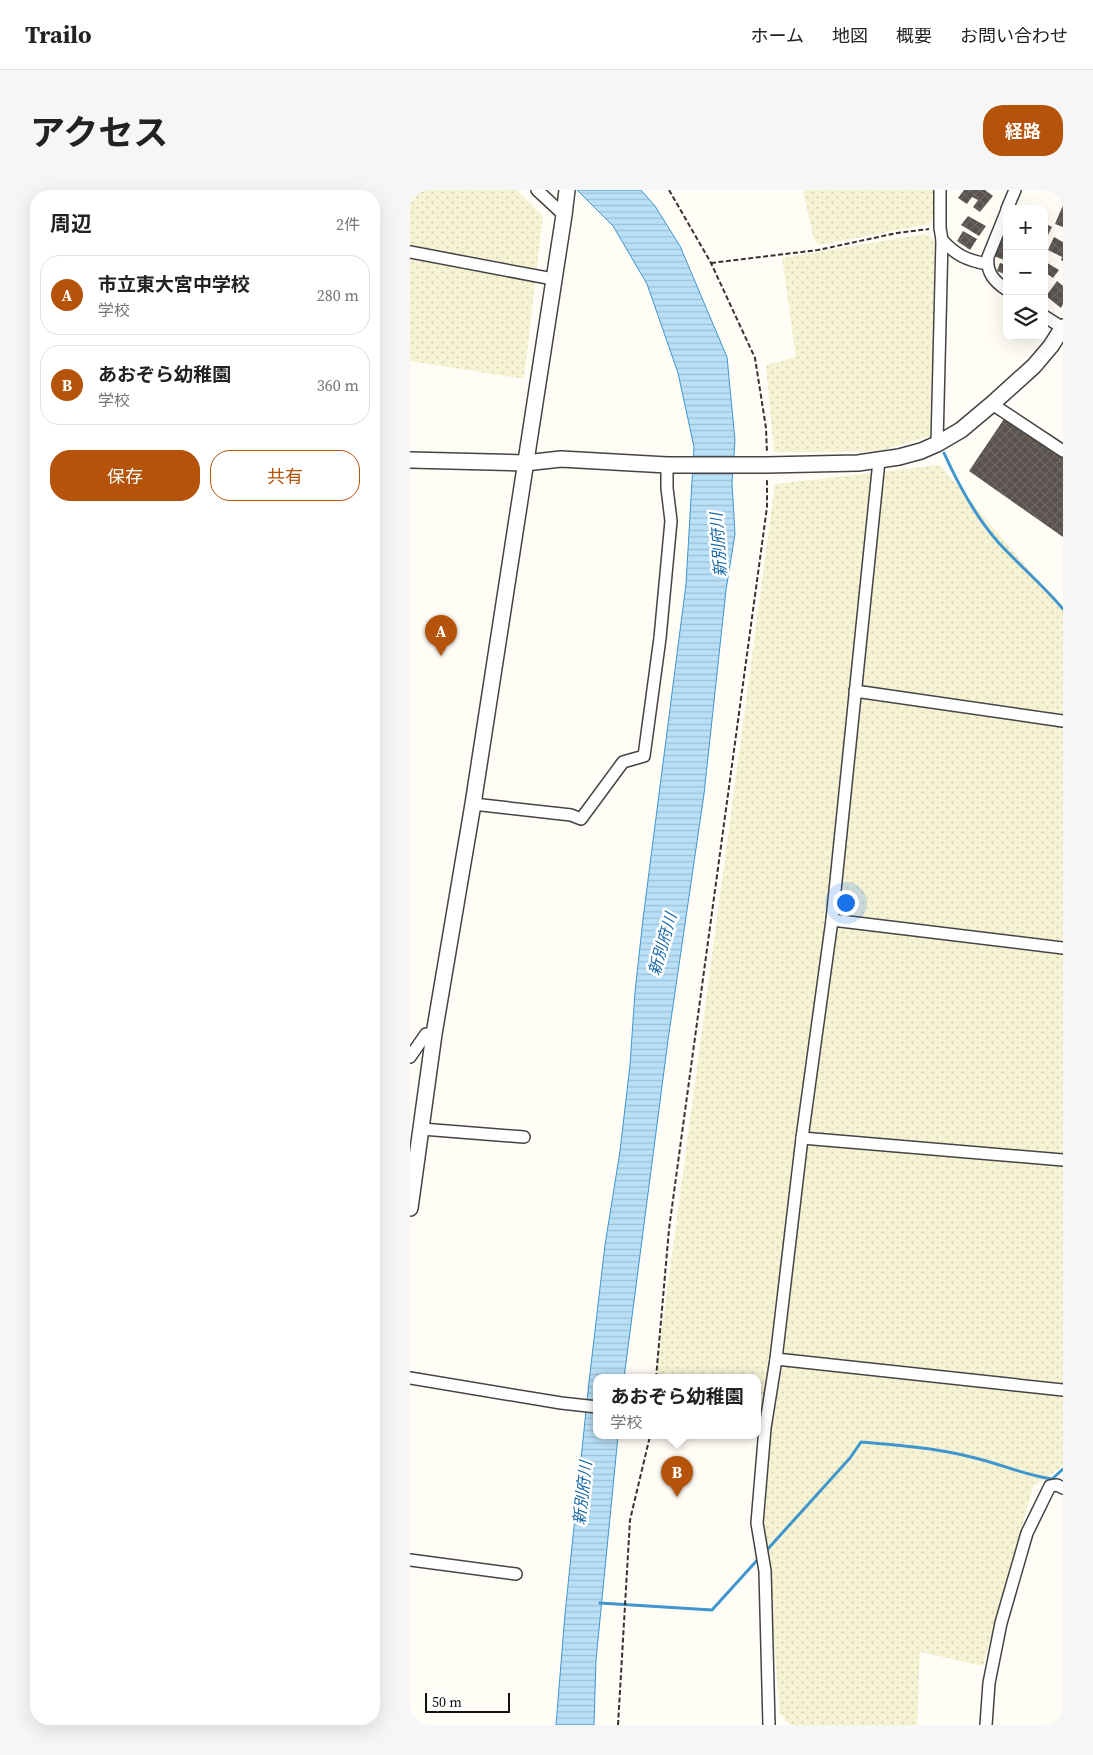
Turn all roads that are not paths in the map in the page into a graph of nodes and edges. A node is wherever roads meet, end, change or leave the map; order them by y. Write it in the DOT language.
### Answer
graph roads {
  1 [pos="537,190"];
  2 [pos="940,190"];
  3 [pos="1015,190"];
  4 [pos="566,202"];
  5 [pos="1009,205"];
  6 [pos="1003,219"];
  7 [pos="941,234"];
  8 [pos="410,252"];
  9 [pos="987,264"];
  10 [pos="554,279"];
  11 [pos="1003,287"];
  12 [pos="1048,319"];
  13 [pos="1063,328"];
  14 [pos="992,404"];
  15 [pos="937,444"];
  16 [pos="1063,451"];
  17 [pos="410,460"];
  18 [pos="879,461"];
  19 [pos="526,463"];
  20 [pos="670,464"];
  21 [pos="855,691"];
  22 [pos="1063,720"];
  23 [pos="474,804"];
  24 [pos="832,920"];
  25 [pos="1063,948"];
  26 [pos="434,1034"];
  27 [pos="410,1057"];
  28 [pos="422,1129"];
  29 [pos="524,1137"];
  30 [pos="802,1138"];
  31 [pos="1063,1160"];
  32 [pos="410,1208"];
  33 [pos="776,1359"];
  34 [pos="410,1378"];
  35 [pos="1063,1390"];
  36 [pos="593,1407"];
  37 [pos="761,1427"];
  38 [pos="760,1439"];
  39 [pos="1063,1488"];
  40 [pos="410,1560"];
  41 [pos="516,1574"];
  42 [pos="769,1725"];
  43 [pos="986,1725"];
  1 -- 4 [label="street"];
  2 -- 7 [label="street"];
  3 -- 5 [label="street"];
  4 -- 10 [label="street"];
  6 -- 9 [label="street"];
  7 -- 9 [label="street"];
  7 -- 15 [label="street"];
  8 -- 10 [label="street"];
  9 -- 11 [label="street"];
  10 -- 19 [label="street"];
  12 -- 13 [label="street"];
  13 -- 14 [label="street"];
  14 -- 15 [label="street"];
  14 -- 16 [label="street"];
  15 -- 18 [label="street"];
  17 -- 19 [label="street"];
  18 -- 20 [label="street"];
  18 -- 21 [label="street"];
  19 -- 20 [label="street"];
  19 -- 23 [label="street"];
  20 -- 23 [label="street"];
  21 -- 22 [label="street"];
  21 -- 24 [label="street"];
  23 -- 26 [label="street"];
  24 -- 25 [label="street"];
  24 -- 30 [label="street"];
  26 -- 27 [label="street"];
  26 -- 28 [label="street"];
  28 -- 29 [label="street"];
  28 -- 32 [label="street"];
  30 -- 31 [label="street"];
  30 -- 33 [label="street"];
  33 -- 35 [label="street"];
  33 -- 37 [label="street"];
  34 -- 36 [label="street"];
  38 -- 42 [label="street"];
  39 -- 43 [label="street"];
  40 -- 41 [label="street"];
}
